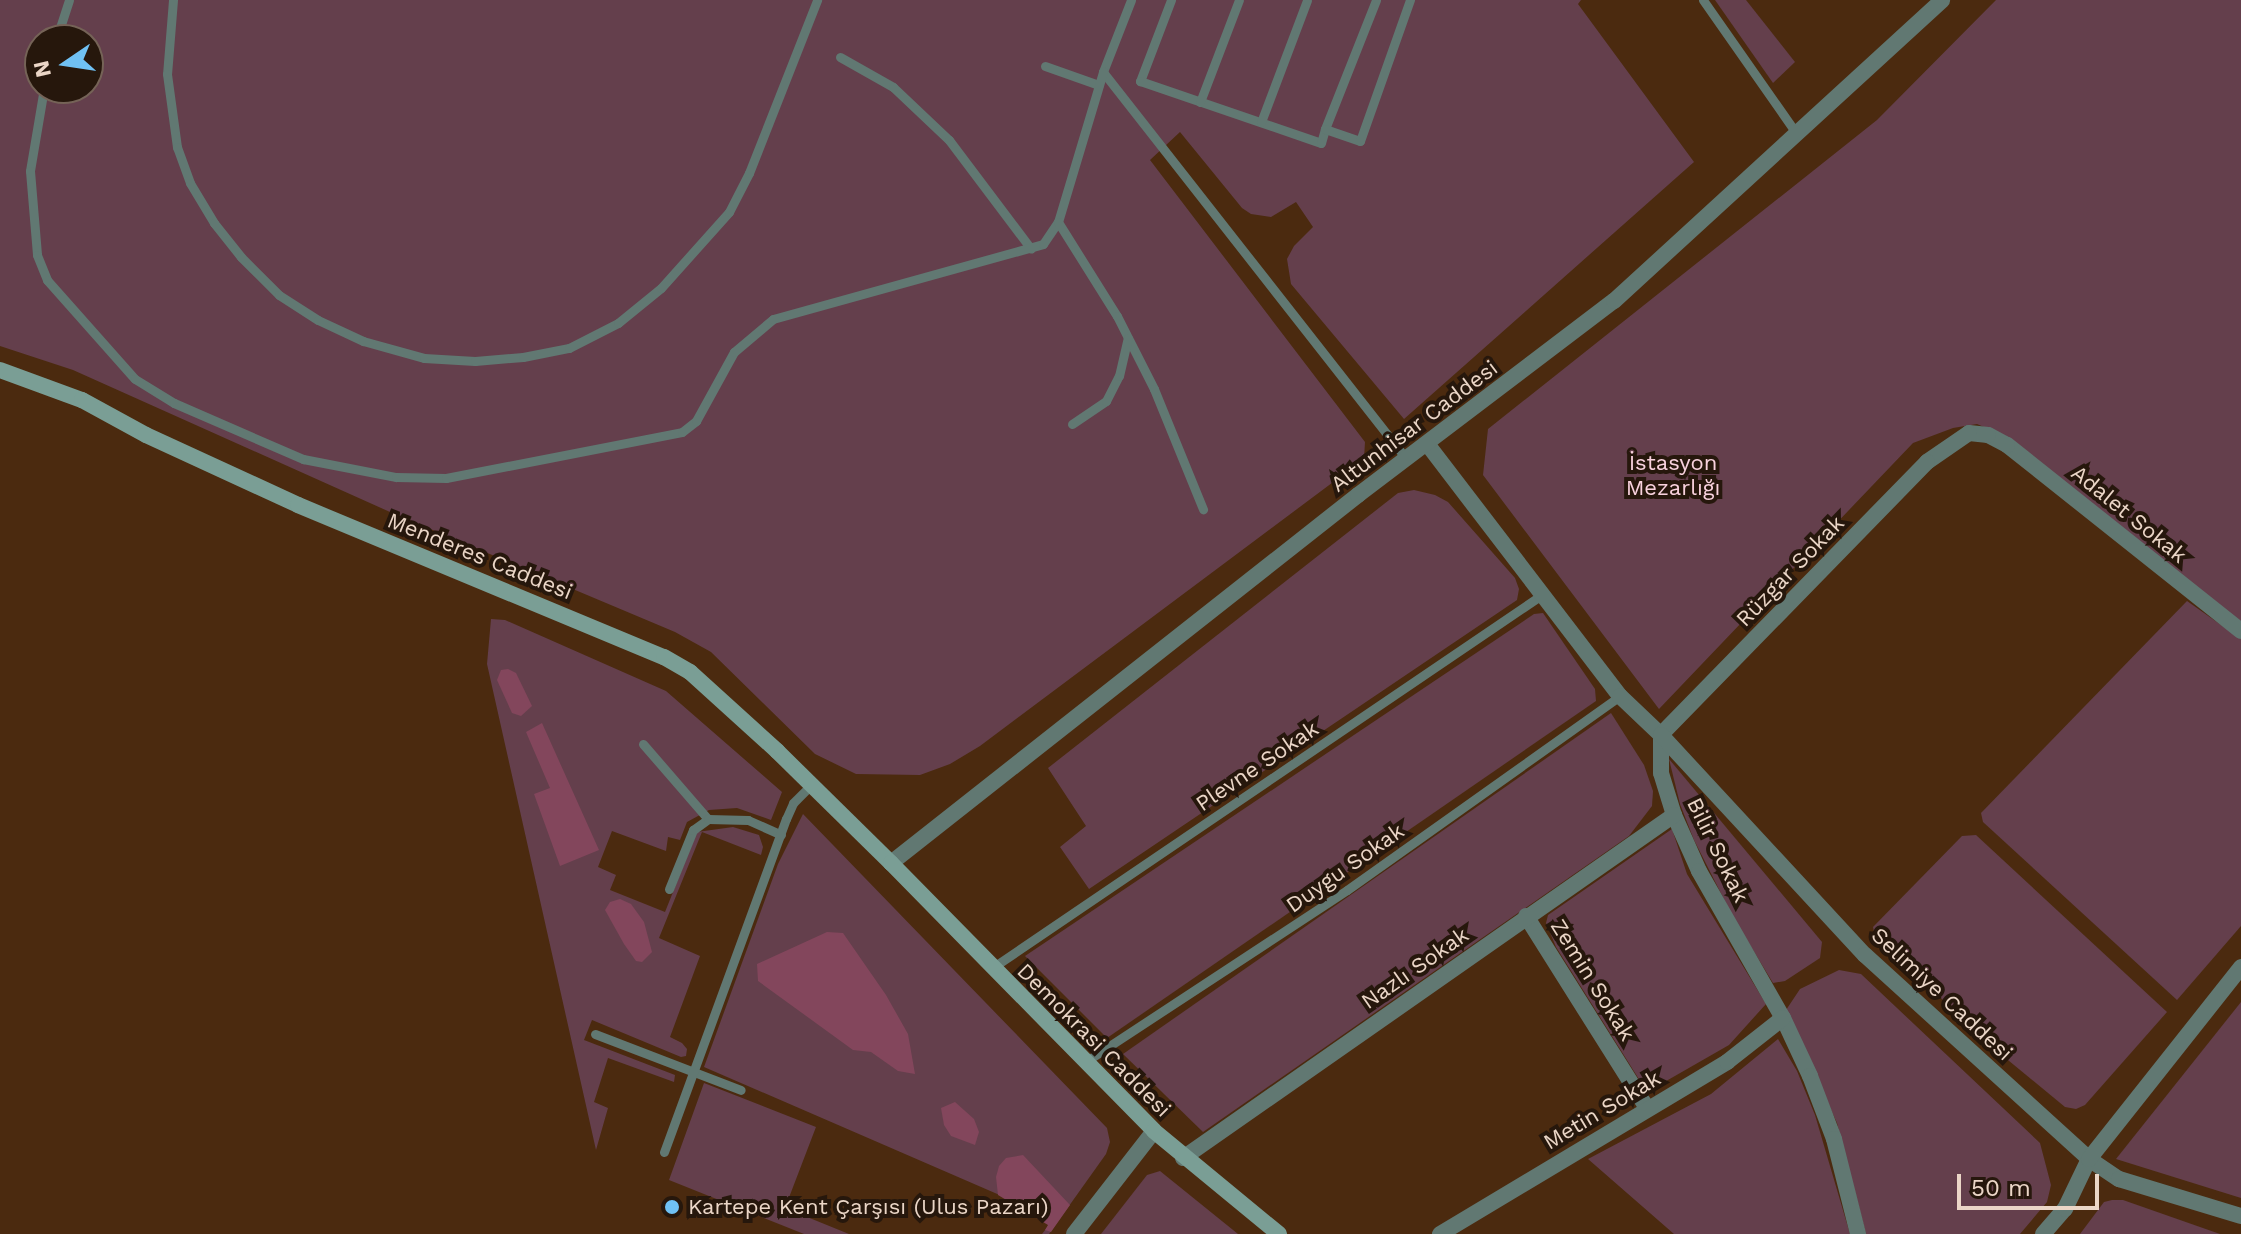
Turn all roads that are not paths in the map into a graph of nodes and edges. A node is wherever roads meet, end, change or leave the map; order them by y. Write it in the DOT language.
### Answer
graph roads {
  1 [pos="69,0"];
  2 [pos="173,0"];
  3 [pos="817,0"];
  4 [pos="1131,0"];
  5 [pos="1171,0"];
  6 [pos="1239,0"];
  7 [pos="1307,0"];
  8 [pos="1376,0"];
  9 [pos="1410,0"];
  10 [pos="1703,0"];
  11 [pos="1942,0"];
  12 [pos="61,24"];
  13 [pos="840,57"];
  14 [pos="1045,66"];
  15 [pos="1103,72"];
  16 [pos="1099,85"];
  17 [pos="1200,102"];
  18 [pos="41,104"];
  19 [pos="1261,122"];
  20 [pos="1325,129"];
  21 [pos="1797,134"];
  22 [pos="1058,222"];
  23 [pos="1031,249"];
  24 [pos="1128,338"];
  25 [pos="0,370"];
  26 [pos="1072,424"];
  27 [pos="1955,441"];
  28 [pos="1428,445"];
  29 [pos="1407,460"];
  30 [pos="1203,509"];
  31 [pos="1543,594"];
  32 [pos="2241,631"];
  33 [pos="1620,696"];
  34 [pos="1661,735"];
  35 [pos="643,744"];
  36 [pos="811,785"];
  37 [pos="1674,815"];
  38 [pos="708,819"];
  39 [pos="781,835"];
  40 [pos="891,863"];
  41 [pos="669,889"];
  42 [pos="1526,916"];
  43 [pos="2241,967"];
  44 [pos="992,968"];
  45 [pos="1783,1018"];
  46 [pos="595,1034"];
  47 [pos="1085,1062"];
  48 [pos="694,1072"];
  49 [pos="741,1090"];
  50 [pos="1647,1108"];
  51 [pos="1154,1131"];
  52 [pos="664,1152"];
  53 [pos="1183,1158"];
  54 [pos="2089,1159"];
  55 [pos="2241,1216"];
  56 [pos="1074,1234"];
  57 [pos="1279,1234"];
  58 [pos="1440,1234"];
  59 [pos="1858,1234"];
  60 [pos="2043,1234"];
  1 -- 12 [label="lane"];
  2 -- 3 [label="lane"];
  4 -- 15 [label="lane"];
  5 -- 17 [label="lane"];
  6 -- 17 [label="lane"];
  7 -- 19 [label="lane"];
  8 -- 20 [label="lane"];
  9 -- 20 [label="lane"];
  10 -- 21 [label="lane"];
  11 -- 21 [label="street, Altunhisar Caddesi"];
  13 -- 23 [label="lane"];
  14 -- 16 [label="lane"];
  15 -- 16 [label="lane"];
  15 -- 29 [label="lane"];
  16 -- 22 [label="lane"];
  17 -- 19 [label="lane"];
  18 -- 23 [label="lane"];
  19 -- 20 [label="lane"];
  21 -- 28 [label="street, Altunhisar Caddesi"];
  22 -- 23 [label="lane"];
  22 -- 24 [label="lane"];
  24 -- 26 [label="lane"];
  24 -- 30 [label="lane"];
  25 -- 36 [label="main road, Menderes Caddesi"];
  27 -- 32 [label="street, Adalet Sokak"];
  27 -- 34 [label="street, Rüzgar Sokak"];
  28 -- 29 [label="street, Altunhisar Caddesi"];
  28 -- 31 [label="street"];
  29 -- 40 [label="street, Altunhisar Caddesi"];
  31 -- 33 [label="street"];
  31 -- 44 [label="lane, Plevne Sokak"];
  33 -- 34 [label="street"];
  33 -- 47 [label="lane, Duygu Sokak"];
  34 -- 37 [label="street, Bilir Sokak"];
  34 -- 54 [label="street, Selimiye Caddesi"];
  35 -- 38 [label="lane"];
  36 -- 39 [label="lane"];
  36 -- 40 [label="main road, Menderes Caddesi"];
  37 -- 42 [label="street, Nazlı Sokak"];
  37 -- 45 [label="street, Bilir Sokak"];
  38 -- 39 [label="lane"];
  38 -- 41 [label="lane"];
  39 -- 48 [label="lane"];
  40 -- 44 [label="main road, Demokrasi Caddesi"];
  42 -- 50 [label="street, Zemin Sokak"];
  42 -- 53 [label="street, Nazlı Sokak"];
  43 -- 54 [label="street"];
  44 -- 47 [label="main road, Demokrasi Caddesi"];
  45 -- 50 [label="street, Metin Sokak"];
  45 -- 59 [label="street, Bilir Sokak"];
  46 -- 48 [label="lane"];
  47 -- 51 [label="main road, Demokrasi Caddesi"];
  48 -- 49 [label="lane"];
  48 -- 52 [label="lane"];
  50 -- 58 [label="street, Metin Sokak"];
  51 -- 53 [label="main road, Demokrasi Caddesi"];
  51 -- 56 [label="street"];
  53 -- 57 [label="main road, Demokrasi Caddesi"];
  54 -- 55 [label="street, Selimiye Caddesi"];
  54 -- 60 [label="street"];
}
